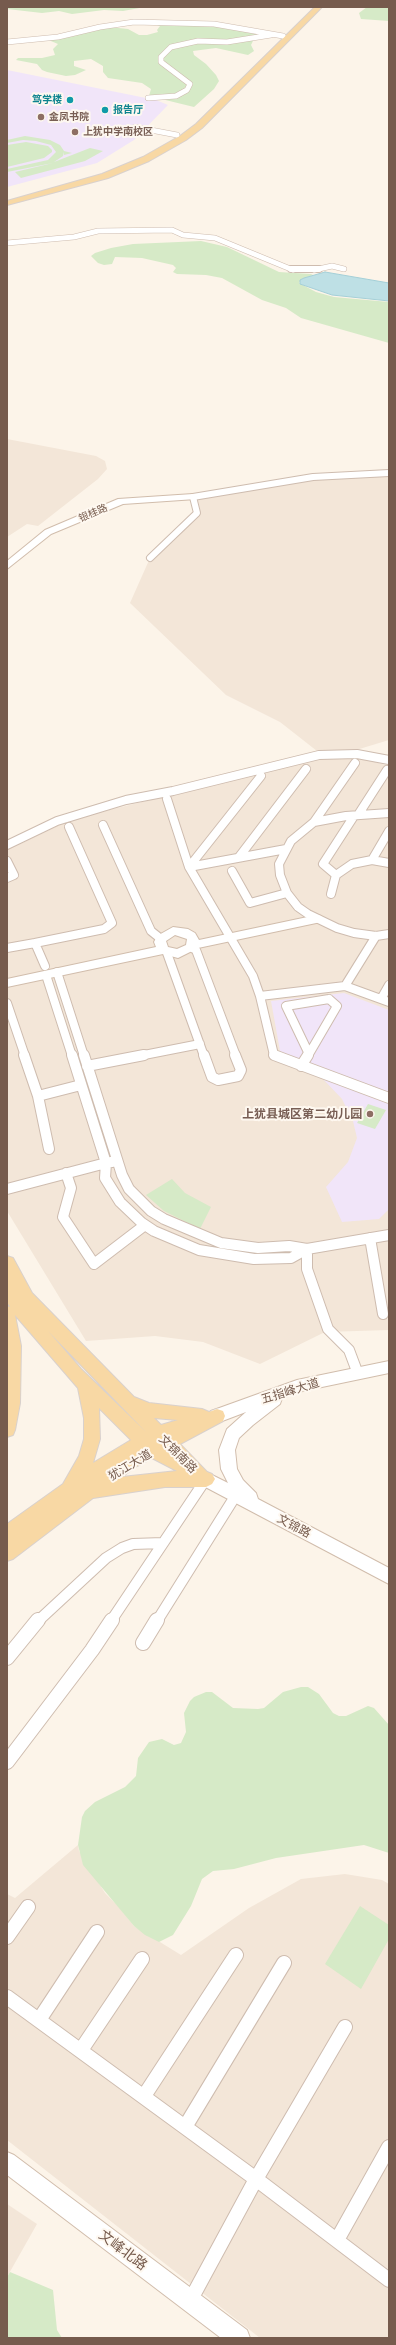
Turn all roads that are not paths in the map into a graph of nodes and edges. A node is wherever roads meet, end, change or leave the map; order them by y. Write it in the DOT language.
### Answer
graph roads {
  1 [pos="311,7"];
  2 [pos="319,7"];
  3 [pos="280,35"];
  4 [pos="7,42"];
  5 [pos="148,98"];
  6 [pos="135,127"];
  7 [pos="177,135"];
  8 [pos="7,199"];
  9 [pos="7,203"];
  10 [pos="7,243"];
  11 [pos="344,269"];
  12 [pos="389,473"];
  13 [pos="194,497"];
  14 [pos="150,558"];
  15 [pos="7,566"];
  16 [pos="389,760"];
  17 [pos="355,763"];
  18 [pos="306,769"];
  19 [pos="387,770"];
  20 [pos="261,776"];
  21 [pos="167,799"];
  22 [pos="389,813"];
  23 [pos="356,815"];
  24 [pos="314,822"];
  25 [pos="104,825"];
  26 [pos="69,828"];
  27 [pos="389,831"];
  28 [pos="7,845"];
  29 [pos="286,849"];
  30 [pos="239,858"];
  31 [pos="372,860"];
  32 [pos="7,861"];
  33 [pos="389,863"];
  34 [pos="189,867"];
  35 [pos="232,871"];
  36 [pos="336,875"];
  37 [pos="7,878"];
  38 [pos="287,893"];
  39 [pos="331,894"];
  40 [pos="312,916"];
  41 [pos="229,933"];
  42 [pos="389,934"];
  43 [pos="376,936"];
  44 [pos="35,942"];
  45 [pos="192,943"];
  46 [pos="163,946"];
  47 [pos="7,948"];
  48 [pos="50,970"];
  49 [pos="7,974"];
  50 [pos="7,983"];
  51 [pos="389,985"];
  52 [pos="345,986"];
  53 [pos="260,996"];
  54 [pos="385,1001"];
  55 [pos="7,1003"];
  56 [pos="200,1044"];
  57 [pos="309,1054"];
  58 [pos="87,1066"];
  59 [pos="301,1066"];
  60 [pos="82,1085"];
  61 [pos="38,1096"];
  62 [pos="389,1098"];
  63 [pos="49,1149"];
  64 [pos="117,1161"];
  65 [pos="106,1163"];
  66 [pos="66,1174"];
  67 [pos="7,1189"];
  68 [pos="134,1194"];
  69 [pos="120,1202"];
  70 [pos="160,1217"];
  71 [pos="147,1226"];
  72 [pos="389,1235"];
  73 [pos="370,1238"];
  74 [pos="263,1248"];
  75 [pos="306,1249"];
  76 [pos="262,1259"];
  77 [pos="7,1262"];
  78 [pos="7,1285"];
  79 [pos="7,1313"];
  80 [pos="383,1314"];
  81 [pos="389,1367"];
  82 [pos="358,1374"];
  83 [pos="86,1384"];
  84 [pos="290,1389"];
  85 [pos="125,1401"];
  86 [pos="217,1416"];
  87 [pos="7,1430"];
  88 [pos="155,1442"];
  89 [pos="203,1478"];
  90 [pos="65,1492"];
  91 [pos="85,1494"];
  92 [pos="236,1495"];
  93 [pos="260,1508"];
  94 [pos="7,1535"];
  95 [pos="163,1543"];
  96 [pos="7,1553"];
  97 [pos="388,1572"];
  98 [pos="143,1643"];
  99 [pos="7,1658"];
  100 [pos="7,1762"];
  101 [pos="28,1907"];
  102 [pos="97,1932"];
  103 [pos="7,1937"];
  104 [pos="236,1955"];
  105 [pos="142,1959"];
  106 [pos="284,1963"];
  107 [pos="7,1997"];
  108 [pos="39,2020"];
  109 [pos="345,2027"];
  110 [pos="81,2050"];
  111 [pos="144,2096"];
  112 [pos="185,2127"];
  113 [pos="389,2147"];
  114 [pos="7,2162"];
  115 [pos="256,2179"];
  116 [pos="337,2240"];
  117 [pos="389,2280"];
  118 [pos="190,2301"];
  119 [pos="239,2338"];
  1 -- 3 [label="main road"];
  2 -- 9 [label="main road"];
  3 -- 4 [label="street"];
  3 -- 5 [label="street"];
  3 -- 7 [label="main road"];
  6 -- 7 [label="street"];
  7 -- 8 [label="main road"];
  10 -- 11 [label="street"];
  12 -- 13 [label="street"];
  13 -- 14 [label="street"];
  13 -- 15 [label="street, 银桂路"];
  16 -- 28 [label="street"];
  17 -- 24 [label="street"];
  18 -- 30 [label="street"];
  19 -- 23 [label="street"];
  20 -- 34 [label="street"];
  21 -- 34 [label="street"];
  22 -- 23 [label="street"];
  23 -- 24 [label="street"];
  23 -- 36 [label="street"];
  24 -- 29 [label="street"];
  25 -- 46 [label="street"];
  26 -- 44 [label="street"];
  27 -- 31 [label="street"];
  29 -- 30 [label="street"];
  29 -- 38 [label="street"];
  30 -- 34 [label="street"];
  31 -- 33 [label="street"];
  31 -- 36 [label="street"];
  32 -- 37 [label="street"];
  34 -- 41 [label="street"];
  35 -- 38 [label="street"];
  36 -- 39 [label="street"];
  38 -- 40 [label="street"];
  40 -- 41 [label="street"];
  40 -- 43 [label="street"];
  41 -- 45 [label="street"];
  41 -- 53 [label="street"];
  42 -- 43 [label="street"];
  43 -- 52 [label="street"];
  44 -- 47 [label="street"];
  44 -- 48 [label="street"];
  45 -- 46 [label="street"];
  45 -- 46 [label="street"];
  45 -- 56 [label="street"];
  46 -- 48 [label="street"];
  46 -- 56 [label="street"];
  48 -- 49 [label="street"];
  48 -- 50 [label="street"];
  48 -- 58 [label="street"];
  48 -- 60 [label="street"];
  51 -- 54 [label="street"];
  52 -- 53 [label="street"];
  52 -- 54 [label="street"];
  53 -- 59 [label="street"];
  55 -- 61 [label="street"];
  56 -- 58 [label="street"];
  57 -- 57 [label="street"];
  57 -- 59 [label="street"];
  58 -- 64 [label="street"];
  59 -- 62 [label="street"];
  60 -- 61 [label="street"];
  60 -- 65 [label="street"];
  61 -- 63 [label="street"];
  64 -- 65 [label="street"];
  64 -- 68 [label="street"];
  65 -- 66 [label="street"];
  65 -- 69 [label="street"];
  66 -- 67 [label="street"];
  66 -- 71 [label="street"];
  68 -- 69 [label="street"];
  68 -- 70 [label="street"];
  69 -- 71 [label="street"];
  70 -- 71 [label="street"];
  70 -- 74 [label="street"];
  71 -- 76 [label="street"];
  72 -- 73 [label="street"];
  73 -- 75 [label="street"];
  73 -- 80 [label="street"];
  74 -- 75 [label="street"];
  74 -- 76 [label="street"];
  75 -- 76 [label="street"];
  75 -- 82 [label="street"];
  77 -- 85 [label="main road, 文锦南路"];
  78 -- 83 [label="main road, 文锦南路"];
  79 -- 87 [label="main road"];
  81 -- 82 [label="street, 五指峰大道"];
  82 -- 84 [label="street, 五指峰大道"];
  83 -- 88 [label="main road, 文锦南路"];
  83 -- 90 [label="main road"];
  84 -- 86 [label="street, 五指峰大道"];
  84 -- 93 [label="street"];
  85 -- 86 [label="main road"];
  85 -- 88 [label="main road, 文锦南路"];
  86 -- 88 [label="main road, 犹江大道"];
  88 -- 89 [label="main road, 文锦南路"];
  88 -- 90 [label="main road, 犹江大道"];
  88 -- 91 [label="main road, 犹江大道"];
  89 -- 91 [label="main road"];
  89 -- 92 [label="street, 文锦路"];
  89 -- 95 [label="street"];
  90 -- 94 [label="main road, 犹江大道"];
  91 -- 96 [label="main road, 犹江大道"];
  92 -- 93 [label="street, 文锦路"];
  92 -- 98 [label="street"];
  93 -- 97 [label="street, 文锦路"];
  95 -- 99 [label="street"];
  95 -- 100 [label="street"];
  101 -- 103 [label="street"];
  102 -- 108 [label="street"];
  104 -- 111 [label="street"];
  105 -- 110 [label="street"];
  106 -- 112 [label="street"];
  107 -- 108 [label="street"];
  108 -- 110 [label="street"];
  109 -- 115 [label="street"];
  110 -- 111 [label="street"];
  111 -- 112 [label="street"];
  112 -- 115 [label="street"];
  113 -- 116 [label="street"];
  114 -- 118 [label="street, 文峰北路"];
  115 -- 116 [label="street"];
  115 -- 118 [label="street"];
  116 -- 117 [label="street"];
  118 -- 119 [label="street, 文峰北路"];
}
